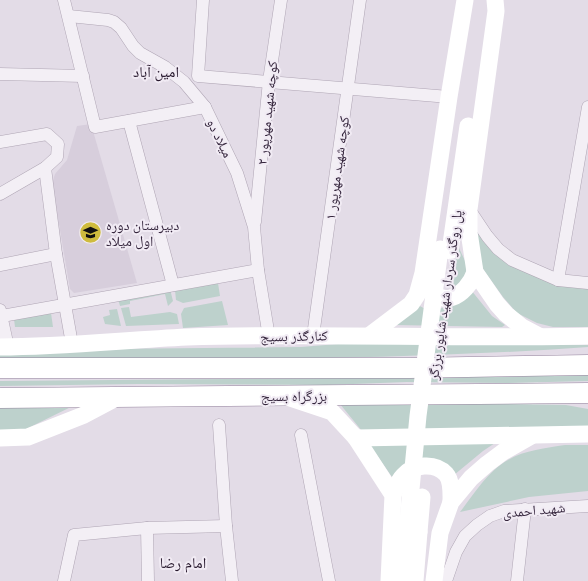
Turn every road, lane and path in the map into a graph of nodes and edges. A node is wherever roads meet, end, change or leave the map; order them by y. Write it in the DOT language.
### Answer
graph roads {
  1 [pos="64,0"];
  2 [pos="203,0"];
  3 [pos="281,0"];
  4 [pos="360,0"];
  5 [pos="480,4"];
  6 [pos="69,16"];
  7 [pos="0,74"];
  8 [pos="83,76"];
  9 [pos="269,81"];
  10 [pos="348,89"];
  11 [pos="449,97"];
  12 [pos="205,107"];
  13 [pos="587,114"];
  14 [pos="129,121"];
  15 [pos="0,142"];
  16 [pos="45,168"];
  17 [pos="0,194"];
  18 [pos="469,209"];
  19 [pos="254,227"];
  20 [pos="56,254"];
  21 [pos="0,265"];
  22 [pos="258,270"];
  23 [pos="475,272"];
  24 [pos="424,273"];
  25 [pos="558,280"];
  26 [pos="588,283"];
  27 [pos="173,285"];
  28 [pos="65,305"];
  29 [pos="1,312"];
  30 [pos="370,335"];
  31 [pos="269,336"];
  32 [pos="313,336"];
  33 [pos="588,336"];
  34 [pos="541,337"];
  35 [pos="72,344"];
  36 [pos="4,347"];
  37 [pos="583,364"];
  38 [pos="0,368"];
  39 [pos="566,393"];
  40 [pos="588,393"];
  41 [pos="118,396"];
  42 [pos="284,396"];
  43 [pos="0,398"];
  44 [pos="588,399"];
  45 [pos="219,425"];
  46 [pos="588,434"];
  47 [pos="301,435"];
  48 [pos="532,435"];
  49 [pos="0,438"];
  50 [pos="356,438"];
  51 [pos="393,495"];
  52 [pos="452,502"];
  53 [pos="588,506"];
  54 [pos="525,509"];
  55 [pos="226,526"];
  56 [pos="147,528"];
  57 [pos="413,532"];
  58 [pos="64,581"];
  59 [pos="148,581"];
  60 [pos="232,581"];
  61 [pos="329,581"];
  62 [pos="389,581"];
  63 [pos="403,581"];
  64 [pos="415,581"];
  65 [pos="434,581"];
  66 [pos="446,581"];
  67 [pos="517,581"];
  1 -- 6 [label="street"];
  2 -- 9 [label="street"];
  3 -- 9 [label="street, کوچه شهید مهرپور ۲"];
  4 -- 10 [label="street, کوچه شهید مهرپور ۱"];
  5 -- 11 [label="main road"];
  5 -- 18 [label="main road"];
  5 -- 57 [label="main road, پل روگذر سردار شهید شاپور برزگر, bridge"];
  6 -- 8 [label="street"];
  6 -- 12 [label="street, میلاد دو"];
  7 -- 8 [label="street"];
  8 -- 14 [label="street"];
  9 -- 10 [label="street"];
  9 -- 19 [label="street, کوچه شهید مهرپور ۲"];
  10 -- 11 [label="street"];
  10 -- 32 [label="street, کوچه شهید مهرپور ۱"];
  11 -- 24 [label="main road"];
  12 -- 14 [label="street"];
  12 -- 19 [label="street, میلاد دو"];
  13 -- 25 [label="street"];
  14 -- 27 [label="street"];
  15 -- 16 [label="street"];
  16 -- 17 [label="street"];
  16 -- 20 [label="street"];
  18 -- 23 [label="main road"];
  18 -- 25 [label="street"];
  19 -- 22 [label="street, میلاد دو"];
  20 -- 21 [label="street"];
  20 -- 28 [label="street"];
  22 -- 27 [label="street"];
  22 -- 31 [label="street, میلاد دو"];
  23 -- 24 [label="main road"];
  23 -- 34 [label="main road"];
  24 -- 30 [label="main road"];
  25 -- 26 [label="street"];
  27 -- 28 [label="street"];
  28 -- 29 [label="street"];
  28 -- 35 [label="street"];
  29 -- 36 [label="street"];
  30 -- 32 [label="main road, کنارگذر بسیج"];
  30 -- 34 [label="main road, کنارگذر بسیج"];
  31 -- 32 [label="main road, کنارگذر بسیج"];
  31 -- 35 [label="main road, کنارگذر بسیج"];
  33 -- 34 [label="main road, کنارگذر بسیج"];
  35 -- 36 [label="main road, کنارگذر بسیج"];
  37 -- 38 [label="highway, بزرگراه بسیج"];
  39 -- 40 [label="highway, بزرگراه بسیج"];
  39 -- 42 [label="highway, بزرگراه بسیج"];
  39 -- 44 [label="highway"];
  41 -- 42 [label="highway, بزرگراه بسیج"];
  41 -- 43 [label="highway, بزرگراه بسیج"];
  41 -- 49 [label="main road"];
  42 -- 50 [label="main road"];
  45 -- 55 [label="street"];
  46 -- 48 [label="main road"];
  47 -- 61 [label="street"];
  48 -- 50 [label="main road"];
  48 -- 52 [label="main road"];
  50 -- 51 [label="main road"];
  51 -- 52 [label="main road"];
  51 -- 62 [label="main road"];
  52 -- 65 [label="main road"];
  53 -- 54 [label="street, شهید احمدی"];
  54 -- 66 [label="street, شهید احمدی"];
  54 -- 67 [label="street"];
  55 -- 56 [label="street"];
  55 -- 60 [label="street"];
  56 -- 58 [label="street"];
  56 -- 59 [label="street"];
  57 -- 63 [label="main road, پل روگذر سردار شهید شاپور برزگر"];
  57 -- 64 [label="main road, پل روگذر سردار شهید شاپور برزگر"];
}
